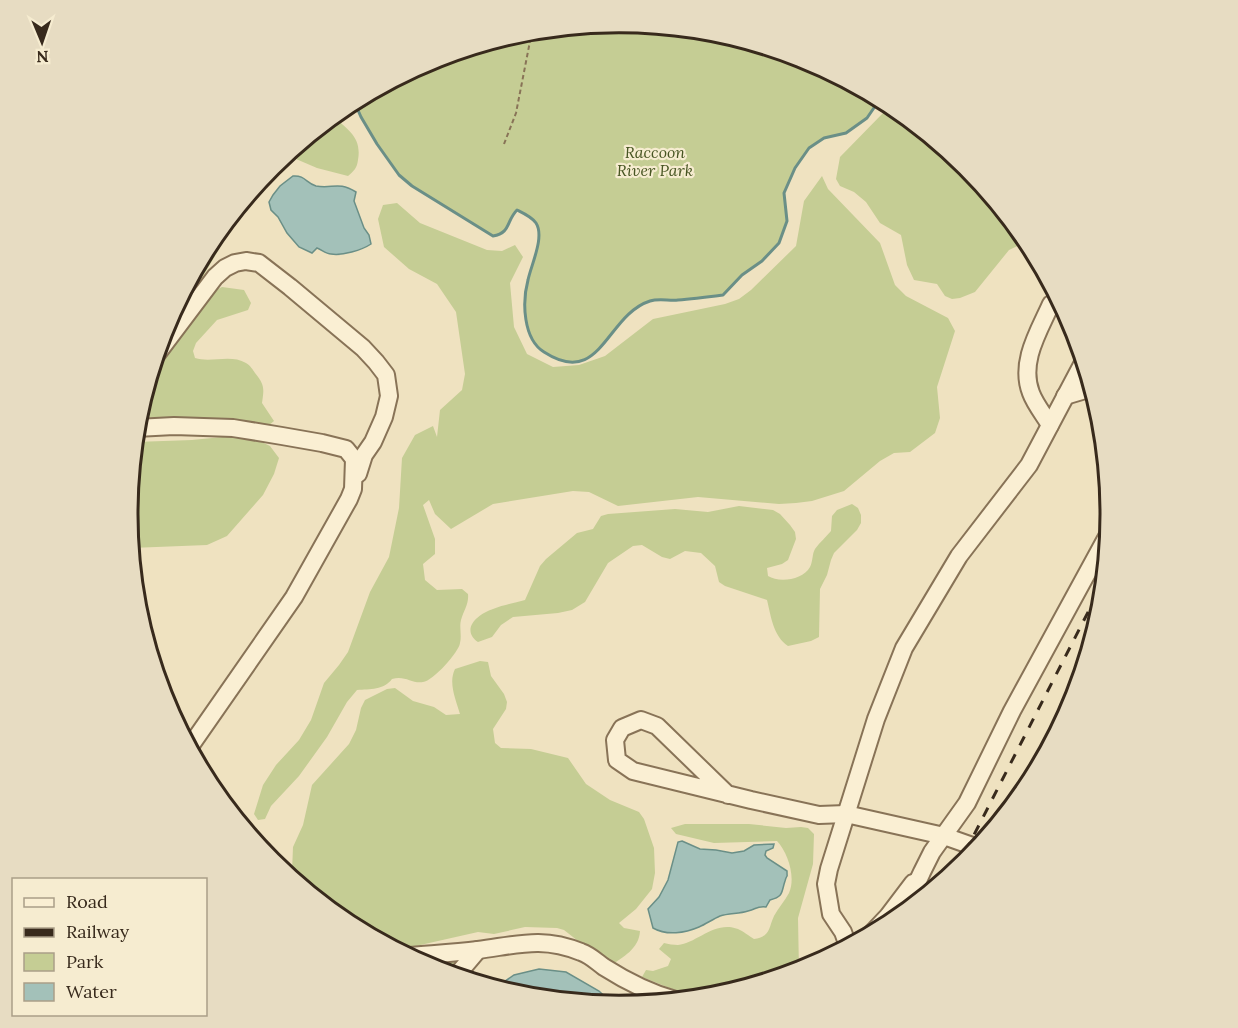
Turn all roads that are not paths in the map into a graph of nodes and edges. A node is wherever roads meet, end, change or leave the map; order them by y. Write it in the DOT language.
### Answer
graph roads {
  1 [pos="1051,304"];
  2 [pos="175,330"];
  3 [pos="1078,372"];
  4 [pos="1084,390"];
  5 [pos="1065,396"];
  6 [pos="1050,425"];
  7 [pos="146,427"];
  8 [pos="353,489"];
  9 [pos="1098,553"];
  10 [pos="195,740"];
  11 [pos="728,795"];
  12 [pos="846,814"];
  13 [pos="944,836"];
  14 [pos="968,845"];
  15 [pos="922,872"];
  16 [pos="913,895"];
  17 [pos="894,909"];
  18 [pos="845,938"];
  19 [pos="474,955"];
  20 [pos="430,956"];
  21 [pos="462,968"];
  22 [pos="469,971"];
  23 [pos="656,993"];
  1 -- 6 [label="lane"];
  2 -- 8 [label="lane"];
  3 -- 5 [label="lane"];
  4 -- 5 [label="lane"];
  5 -- 6 [label="lane"];
  6 -- 12 [label="lane"];
  7 -- 8 [label="lane"];
  8 -- 10 [label="lane"];
  9 -- 13 [label="lane"];
  11 -- 11 [label="lane"];
  11 -- 12 [label="lane"];
  12 -- 13 [label="lane"];
  12 -- 18 [label="lane"];
  13 -- 14 [label="lane"];
  13 -- 15 [label="lane"];
  15 -- 16 [label="lane"];
  15 -- 17 [label="lane"];
  19 -- 20 [label="lane"];
  19 -- 21 [label="lane"];
  19 -- 22 [label="lane"];
  19 -- 23 [label="lane"];
}
